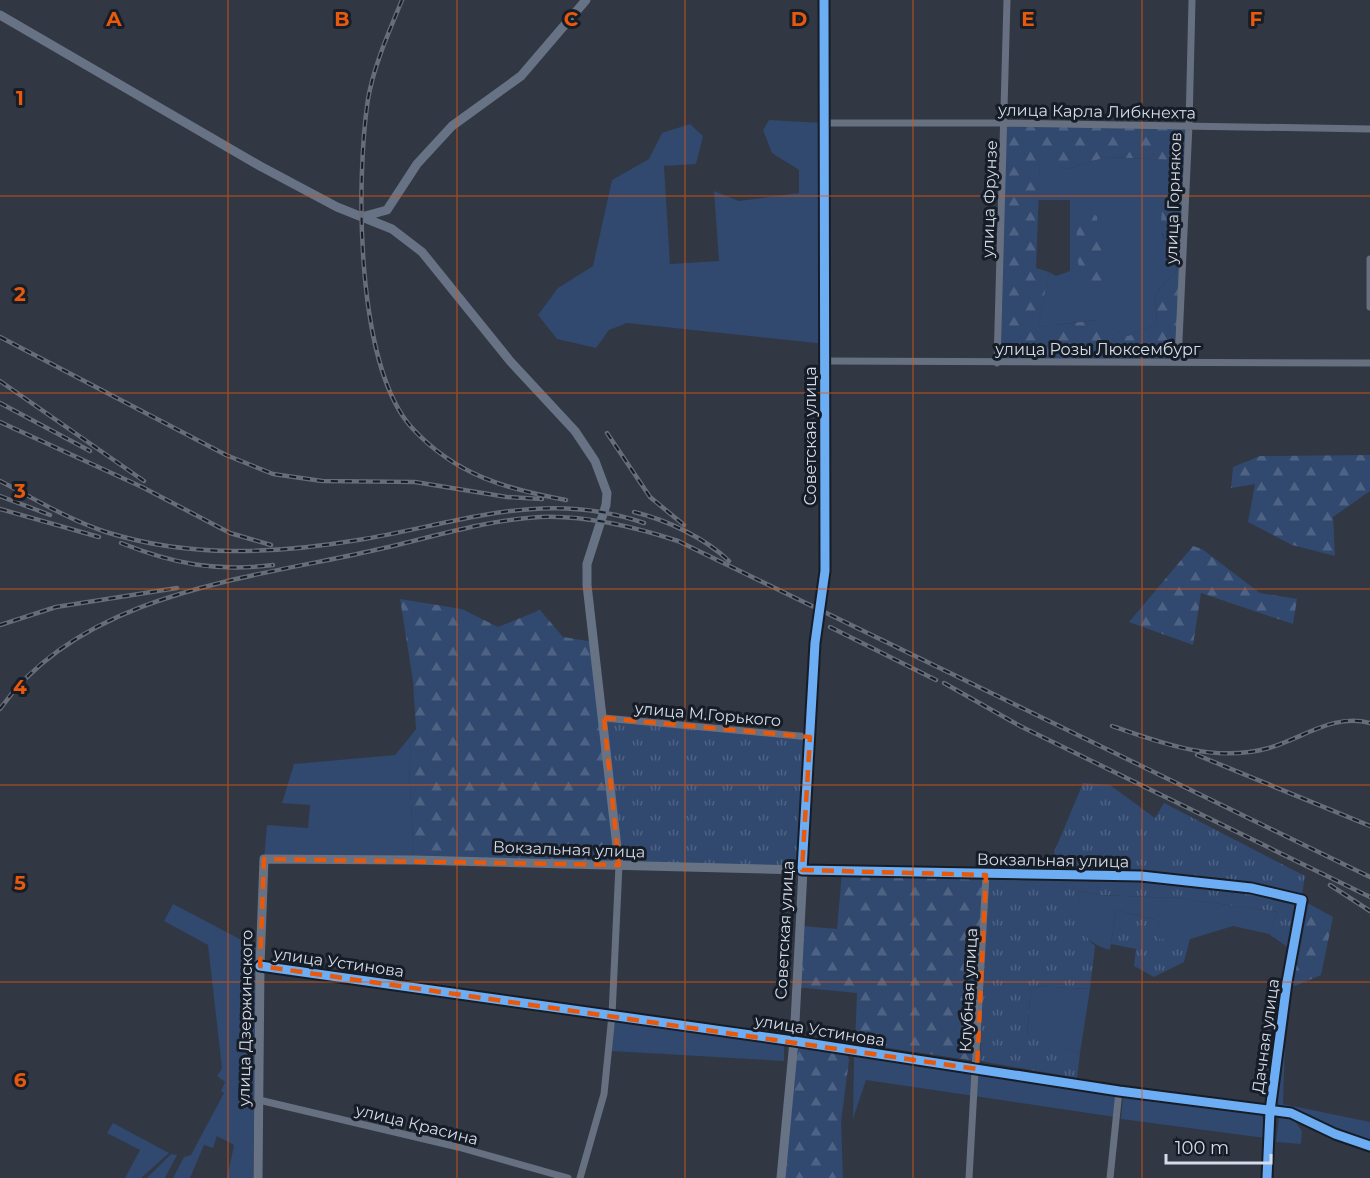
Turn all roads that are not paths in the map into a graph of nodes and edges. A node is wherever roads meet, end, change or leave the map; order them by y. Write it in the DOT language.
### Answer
graph roads {
  1 [pos="586,0"];
  2 [pos="824,0"];
  3 [pos="1007,0"];
  4 [pos="1192,0"];
  5 [pos="0,15"];
  6 [pos="823,123"];
  7 [pos="1005,123"];
  8 [pos="1189,125"];
  9 [pos="1370,129"];
  10 [pos="365,216"];
  11 [pos="1370,259"];
  12 [pos="1370,307"];
  13 [pos="825,361"];
  14 [pos="1178,361"];
  15 [pos="997,363"];
  16 [pos="1370,363"];
  17 [pos="604,718"];
  18 [pos="810,737"];
  19 [pos="264,860"];
  20 [pos="619,865"];
  21 [pos="802,870"];
  22 [pos="986,875"];
  23 [pos="1302,900"];
  24 [pos="260,966"];
  25 [pos="612,1015"];
  26 [pos="794,1041"];
  27 [pos="976,1069"];
  28 [pos="1119,1091"];
  29 [pos="259,1100"];
  30 [pos="1270,1111"];
  31 [pos="1370,1146"];
  32 [pos="258,1178"];
  33 [pos="568,1178"];
  34 [pos="580,1178"];
  35 [pos="781,1178"];
  36 [pos="969,1178"];
  37 [pos="1110,1178"];
  38 [pos="1267,1178"];
  1 -- 10 [label="street"];
  2 -- 6 [label="street, Советская улица"];
  3 -- 7 [label="street, улица Фрунзе"];
  4 -- 8 [label="street, улица Горняков"];
  5 -- 10 [label="street"];
  6 -- 7 [label="street, улица Карла Либкнехта"];
  6 -- 13 [label="street, Советская улица"];
  7 -- 8 [label="street, улица Карла Либкнехта"];
  7 -- 15 [label="street, улица Фрунзе"];
  8 -- 9 [label="street, улица Карла Либкнехта"];
  8 -- 14 [label="street, улица Горняков"];
  10 -- 17 [label="street"];
  11 -- 12 [label="street"];
  13 -- 15 [label="street, улица Розы Люксембург"];
  13 -- 18 [label="street, Советская улица"];
  14 -- 15 [label="street, улица Розы Люксембург"];
  14 -- 16 [label="street, улица Розы Люксембург"];
  17 -- 18 [label="street, улица М.Горького"];
  17 -- 20 [label="street"];
  18 -- 21 [label="street, Советская улица"];
  19 -- 20 [label="street, Вокзальная улица"];
  19 -- 24 [label="street, улица Дзержинского"];
  20 -- 21 [label="street, Вокзальная улица"];
  20 -- 25 [label="street"];
  21 -- 22 [label="street, Вокзальная улица"];
  21 -- 26 [label="street, Советская улица"];
  22 -- 23 [label="street, Вокзальная улица"];
  22 -- 27 [label="street, Клубная улица"];
  23 -- 30 [label="street, Дачная улица"];
  24 -- 25 [label="street, улица Устинова"];
  24 -- 29 [label="street, улица Дзержинского"];
  25 -- 26 [label="street, улица Устинова"];
  25 -- 34 [label="street"];
  26 -- 27 [label="street, улица Устинова"];
  26 -- 35 [label="street, Советская улица"];
  27 -- 28 [label="street, улица Устинова"];
  27 -- 36 [label="street, Клубная улица"];
  28 -- 30 [label="street, улица Устинова"];
  28 -- 37 [label="street"];
  29 -- 32 [label="street, улица Дзержинского"];
  29 -- 33 [label="street, улица Красина"];
  30 -- 31 [label="street, улица Устинова"];
  30 -- 38 [label="street, Дачная улица"];
}
